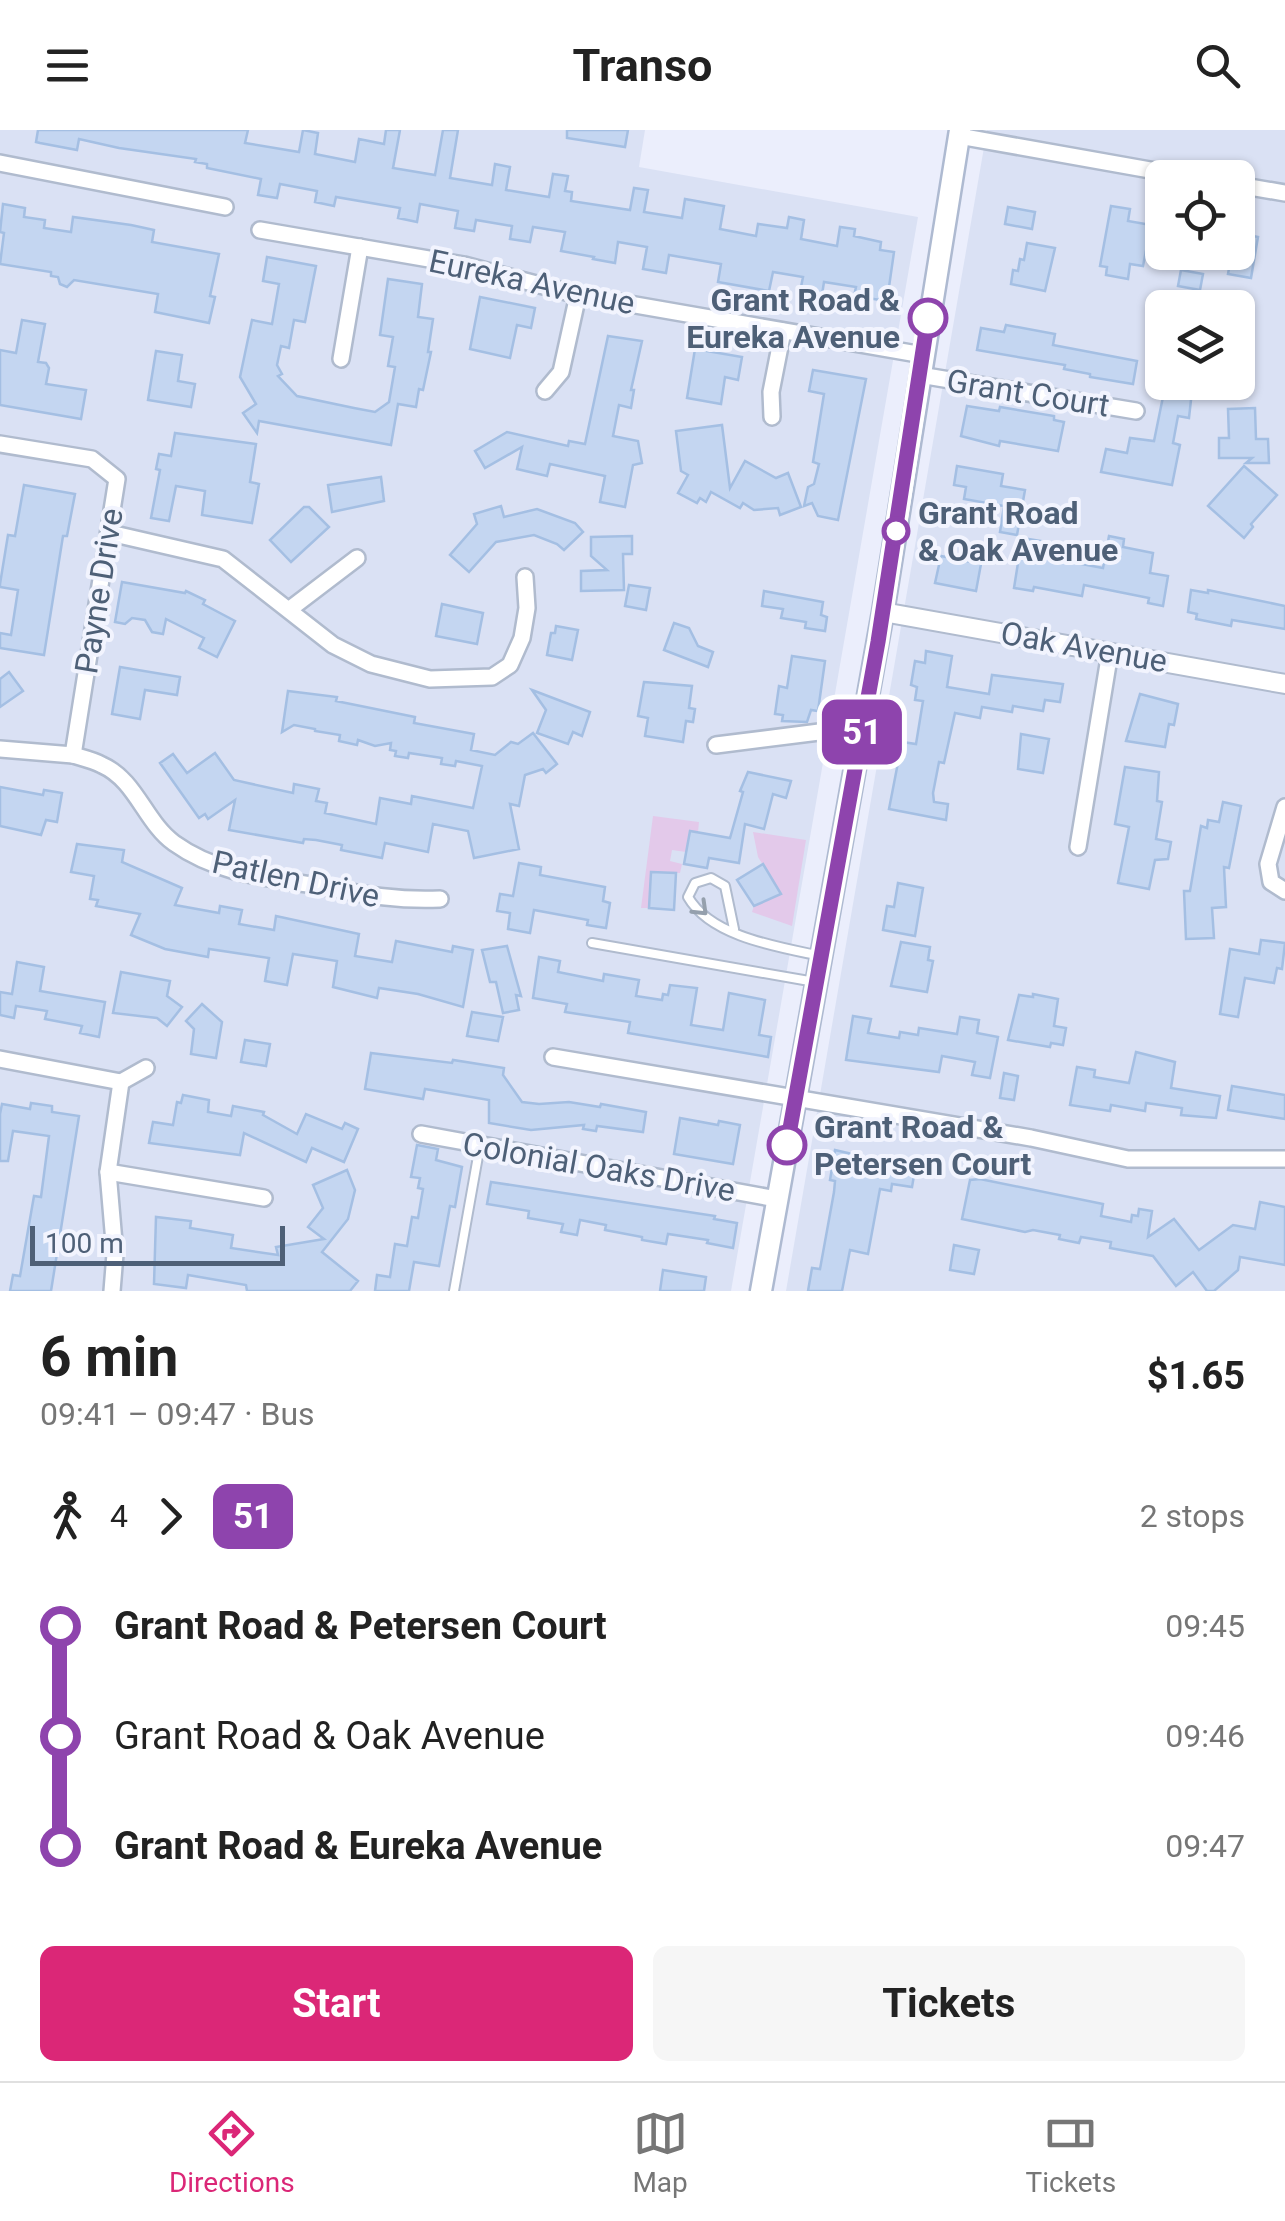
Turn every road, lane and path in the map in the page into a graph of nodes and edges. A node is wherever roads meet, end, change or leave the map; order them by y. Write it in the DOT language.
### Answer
graph roads {
  1 [pos="960,133"];
  2 [pos="0,163"];
  3 [pos="1145,168"];
  4 [pos="1255,188"];
  5 [pos="1285,193"];
  6 [pos="226,207"];
  7 [pos="260,230"];
  8 [pos="360,247"];
  9 [pos="578,295"];
  10 [pos="782,331"];
  11 [pos="341,360"];
  12 [pos="921,365"];
  13 [pos="545,391"];
  14 [pos="1136,411"];
  15 [pos="772,417"];
  16 [pos="0,444"];
  17 [pos="110,533"];
  18 [pos="356,558"];
  19 [pos="525,577"];
  20 [pos="290,609"];
  21 [pos="883,612"];
  22 [pos="1110,652"];
  23 [pos="1285,684"];
  24 [pos="862,735"];
  25 [pos="716,745"];
  26 [pos="0,749"];
  27 [pos="73,755"];
  28 [pos="1285,807"];
  29 [pos="1078,847"];
  30 [pos="1285,891"];
  31 [pos="440,899"];
  32 [pos="734,929"];
  33 [pos="592,943"];
  34 [pos="821,956"];
  35 [pos="815,982"];
  36 [pos="553,1057"];
  37 [pos="0,1059"];
  38 [pos="146,1068"];
  39 [pos="122,1082"];
  40 [pos="794,1098"];
  41 [pos="421,1134"];
  42 [pos="480,1145"];
  43 [pos="1285,1159"];
  44 [pos="108,1172"];
  45 [pos="264,1198"];
  46 [pos="776,1199"];
  47 [pos="112,1291"];
  48 [pos="454,1291"];
  49 [pos="761,1291"];
  1 -- 3 [label="street"];
  1 -- 12 [label="main road"];
  2 -- 6 [label="street"];
  4 -- 5 [label="street"];
  7 -- 8 [label="street, Eureka Avenue"];
  8 -- 9 [label="street, Eureka Avenue"];
  8 -- 11 [label="street"];
  9 -- 10 [label="street, Eureka Avenue"];
  9 -- 13 [label="street"];
  10 -- 12 [label="street, Eureka Avenue"];
  10 -- 15 [label="street"];
  12 -- 14 [label="street, Grant Court"];
  12 -- 21 [label="main road"];
  16 -- 17 [label="street, Payne Drive"];
  17 -- 20 [label="street"];
  17 -- 27 [label="street, Payne Drive"];
  18 -- 20 [label="street"];
  19 -- 20 [label="street"];
  21 -- 22 [label="street, Oak Avenue"];
  21 -- 24 [label="main road"];
  22 -- 23 [label="street, Oak Avenue"];
  22 -- 29 [label="street"];
  24 -- 25 [label="street"];
  24 -- 34 [label="main road"];
  26 -- 27 [label="street"];
  27 -- 31 [label="street, Patlen Drive"];
  28 -- 30 [label="street"];
  32 -- 32 [label="lane, one-way"];
  32 -- 34 [label="lane"];
  33 -- 35 [label="lane"];
  34 -- 35 [label="main road"];
  35 -- 40 [label="main road"];
  36 -- 40 [label="street"];
  37 -- 39 [label="street"];
  38 -- 39 [label="street"];
  39 -- 44 [label="street"];
  40 -- 43 [label="street"];
  40 -- 46 [label="main road"];
  41 -- 42 [label="street, Colonial Oaks Drive"];
  42 -- 46 [label="street, Colonial Oaks Drive"];
  42 -- 48 [label="lane"];
  44 -- 45 [label="street"];
  44 -- 47 [label="street"];
  46 -- 49 [label="main road"];
}
